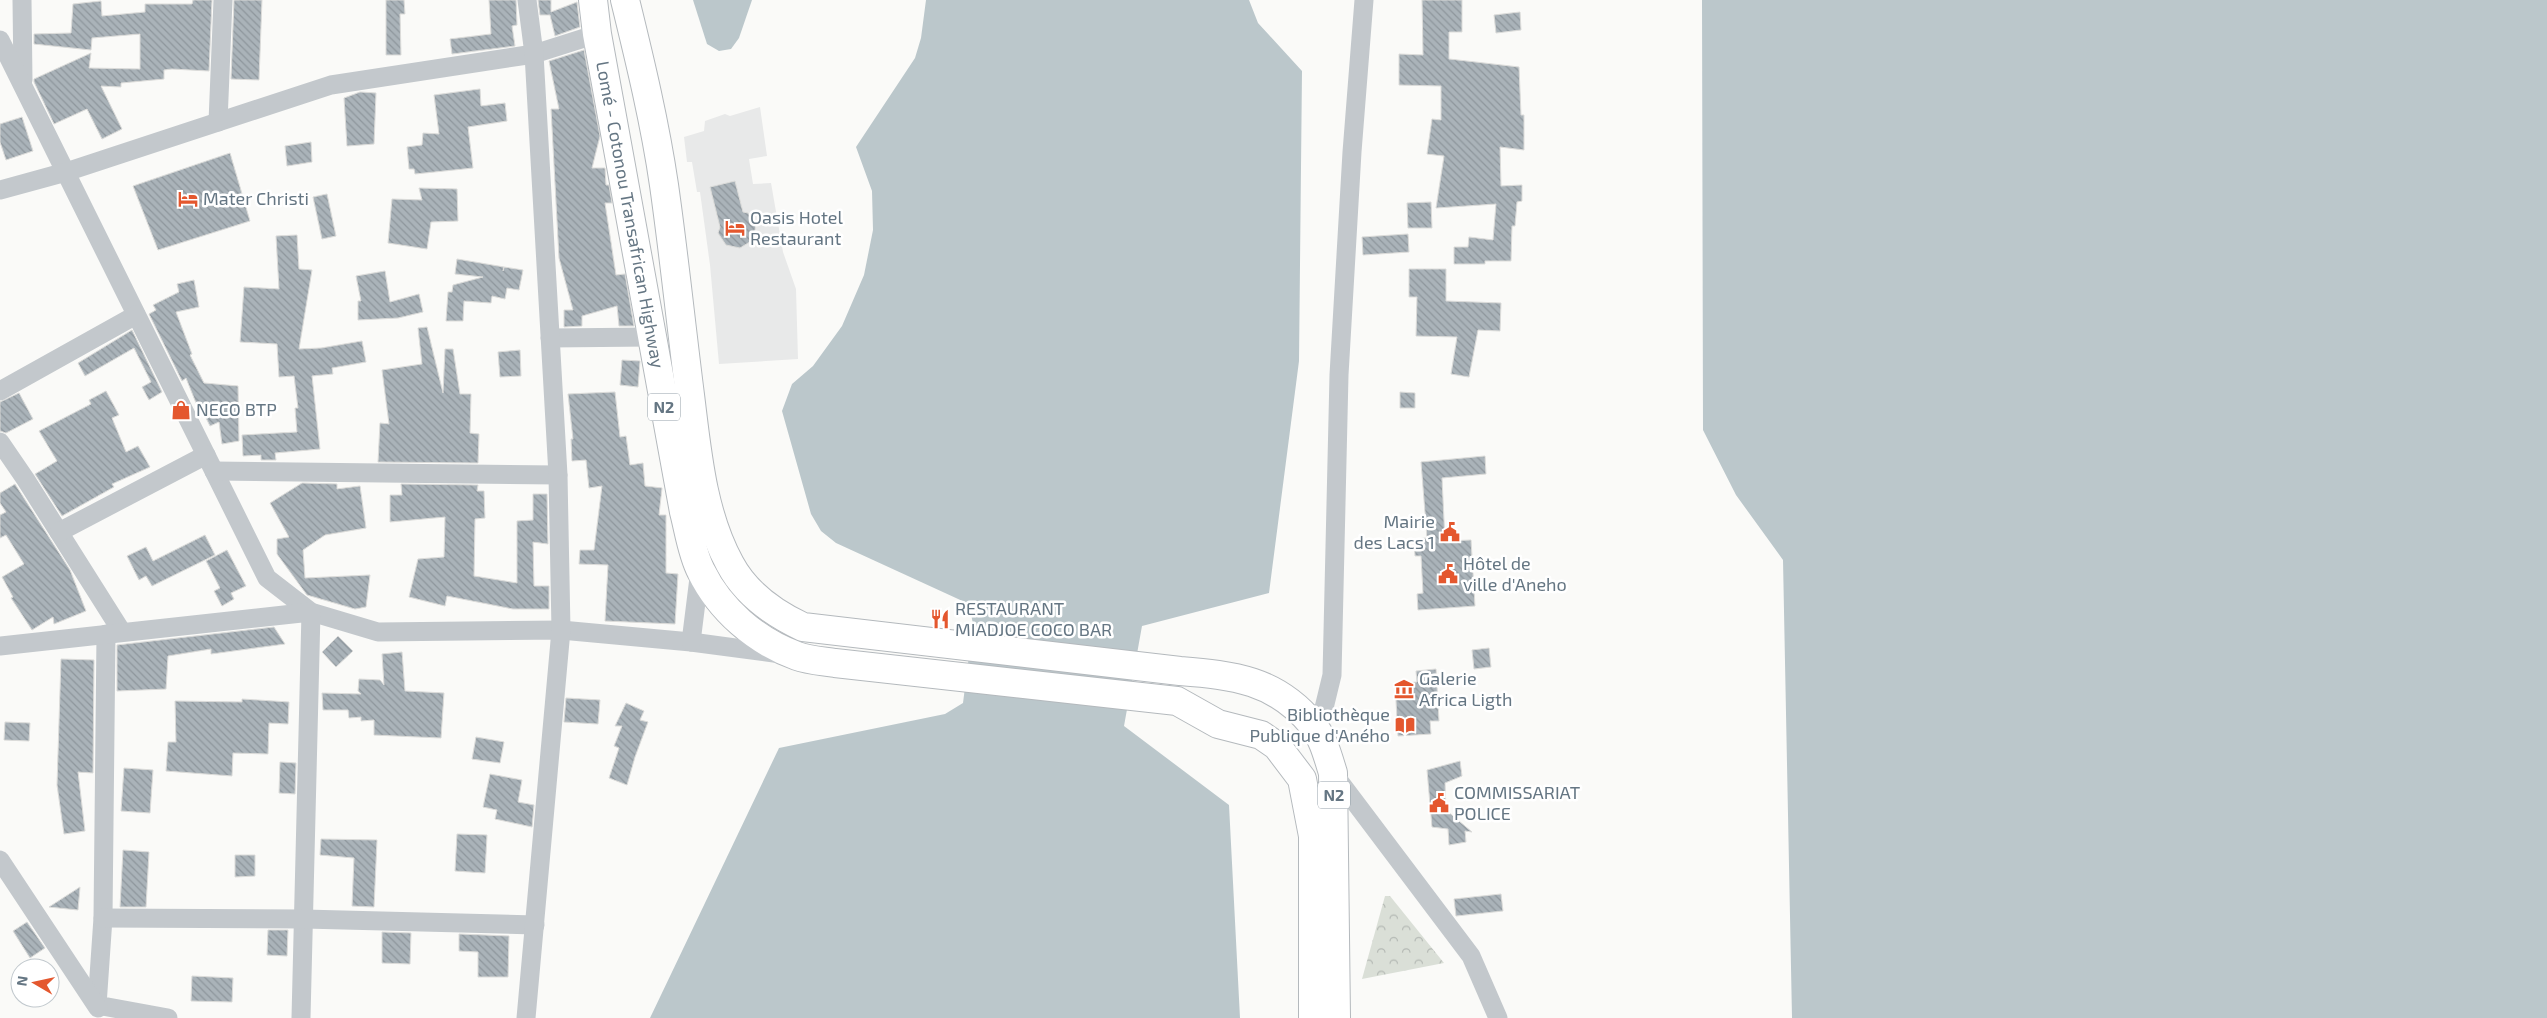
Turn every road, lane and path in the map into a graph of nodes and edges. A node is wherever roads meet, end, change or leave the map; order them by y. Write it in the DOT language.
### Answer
graph roads {
  1 [pos="22,0"];
  2 [pos="223,0"];
  3 [pos="527,0"];
  4 [pos="593,0"];
  5 [pos="626,0"];
  6 [pos="1364,0"];
  7 [pos="597,34"];
  8 [pos="0,40"];
  9 [pos="534,54"];
  10 [pos="23,86"];
  11 [pos="218,122"];
  12 [pos="66,172"];
  13 [pos="0,190"];
  14 [pos="136,315"];
  15 [pos="650,337"];
  16 [pos="550,338"];
  17 [pos="0,391"];
  18 [pos="0,442"];
  19 [pos="210,463"];
  20 [pos="558,475"];
  21 [pos="59,532"];
  22 [pos="700,570"];
  23 [pos="311,612"];
  24 [pos="560,630"];
  25 [pos="114,633"];
  26 [pos="691,642"];
  27 [pos="0,646"];
  28 [pos="798,656"];
  29 [pos="1313,724"];
  30 [pos="1333,774"];
  31 [pos="0,860"];
  32 [pos="102,918"];
  33 [pos="304,919"];
  34 [pos="535,925"];
  35 [pos="100,1011"];
  36 [pos="168,1018"];
  37 [pos="301,1018"];
  38 [pos="526,1018"];
  39 [pos="1313,1018"];
  40 [pos="1336,1018"];
  41 [pos="1498,1018"];
  1 -- 10 [label="street"];
  2 -- 11 [label="street"];
  3 -- 9 [label="street"];
  4 -- 7 [label="highway, Lomé - Cotonou Transafrican Highway / N2"];
  5 -- 29 [label="highway, N2"];
  6 -- 29 [label="street"];
  7 -- 9 [label="street"];
  7 -- 15 [label="highway, Lomé - Cotonou Transafrican Highway / N2"];
  8 -- 10 [label="street"];
  9 -- 11 [label="street"];
  9 -- 16 [label="street"];
  10 -- 12 [label="street"];
  11 -- 12 [label="street"];
  12 -- 13 [label="street"];
  12 -- 14 [label="street"];
  14 -- 17 [label="street"];
  14 -- 19 [label="street"];
  15 -- 16 [label="street"];
  15 -- 22 [label="highway, Lomé - Cotonou Transafrican Highway / N2"];
  16 -- 20 [label="street"];
  18 -- 21 [label="street"];
  19 -- 20 [label="street"];
  19 -- 21 [label="street"];
  19 -- 23 [label="street"];
  20 -- 24 [label="street"];
  21 -- 25 [label="street"];
  22 -- 26 [label="street"];
  22 -- 28 [label="highway, Lomé - Cotonou Transafrican Highway / N2"];
  23 -- 24 [label="street"];
  23 -- 25 [label="street"];
  23 -- 33 [label="street"];
  24 -- 26 [label="street"];
  24 -- 34 [label="street"];
  25 -- 27 [label="street"];
  25 -- 32 [label="street"];
  26 -- 28 [label="street"];
  28 -- 39 [label="highway, Lomé - Cotonou Transafrican Highway / N2"];
  29 -- 30 [label="highway, N2"];
  30 -- 40 [label="highway, N2"];
  30 -- 41 [label="street"];
  31 -- 35 [label="street"];
  32 -- 33 [label="street"];
  32 -- 35 [label="street"];
  33 -- 34 [label="street"];
  33 -- 37 [label="street"];
  34 -- 38 [label="street"];
  35 -- 36 [label="street"];
}
